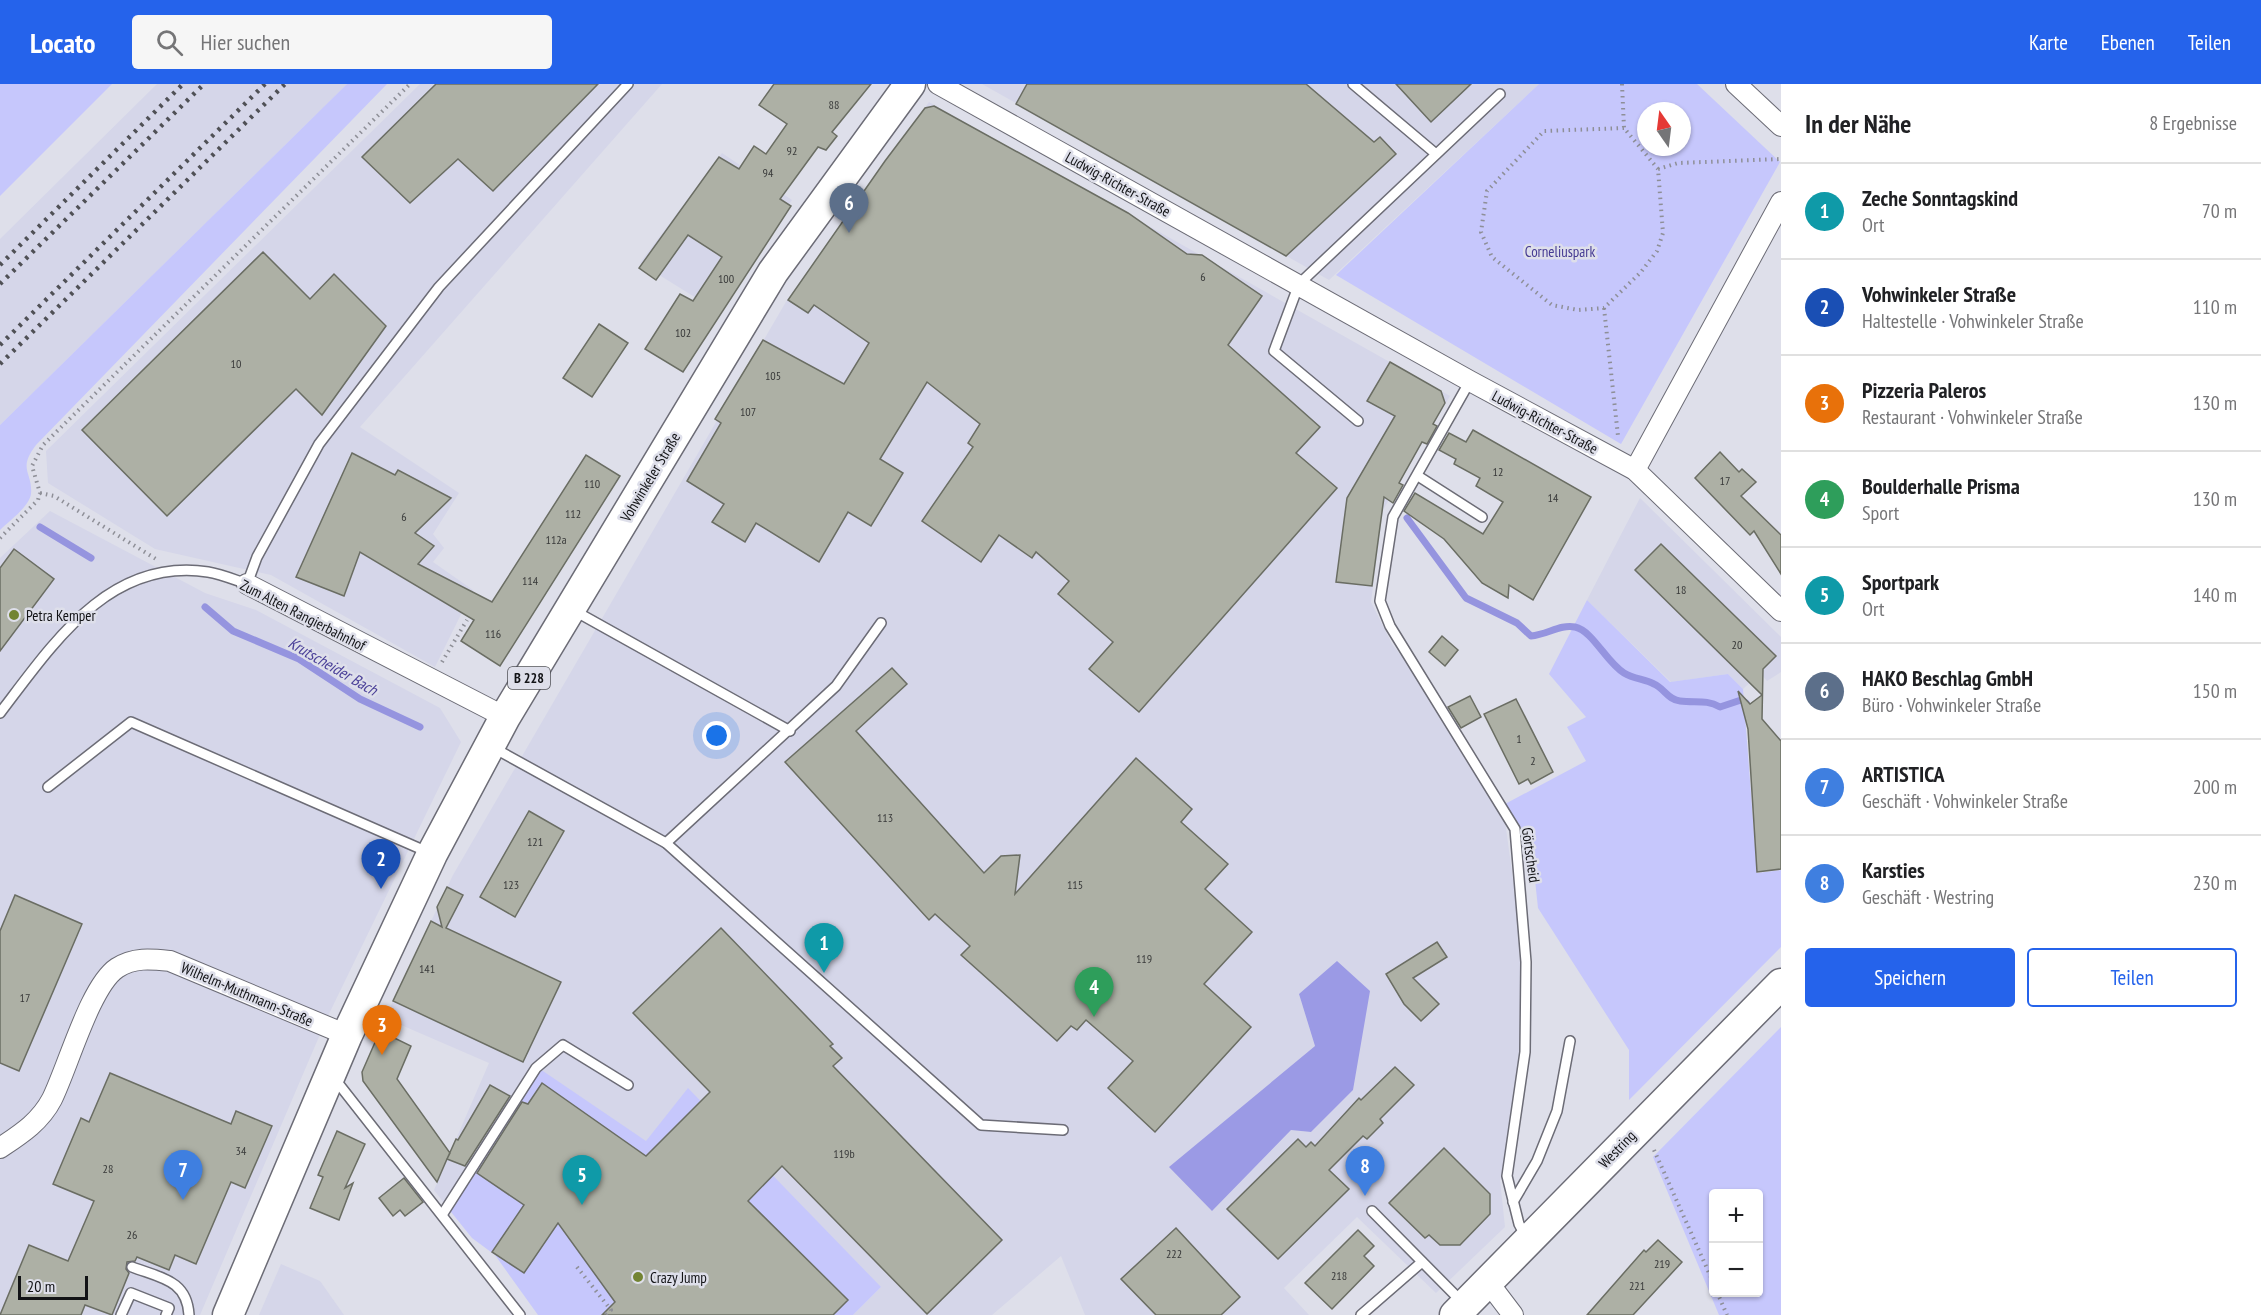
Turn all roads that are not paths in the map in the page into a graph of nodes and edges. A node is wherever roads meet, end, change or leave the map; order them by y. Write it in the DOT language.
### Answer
graph roads {
  1 [pos="628,84"];
  2 [pos="910,84"];
  3 [pos="938,84"];
  4 [pos="1353,84"];
  5 [pos="1736,84"];
  6 [pos="1500,94"];
  7 [pos="1781,126"];
  8 [pos="1436,154"];
  9 [pos="1781,202"];
  10 [pos="1299,284"];
  11 [pos="1470,381"];
  12 [pos="1358,421"];
  13 [pos="1635,470"];
  14 [pos="1418,476"];
  15 [pos="1482,517"];
  16 [pos="247,584"];
  17 [pos="570,609"];
  18 [pos="1781,611"];
  19 [pos="881,623"];
  20 [pos="0,713"];
  21 [pos="505,717"];
  22 [pos="790,731"];
  23 [pos="490,746"];
  24 [pos="48,787"];
  25 [pos="666,843"];
  26 [pos="432,854"];
  27 [pos="1781,984"];
  28 [pos="347,1035"];
  29 [pos="1570,1041"];
  30 [pos="330,1074"];
  31 [pos="628,1085"];
  32 [pos="1063,1130"];
  33 [pos="0,1148"];
  34 [pos="1513,1202"];
  35 [pos="1372,1211"];
  36 [pos="442,1215"];
  37 [pos="1528,1241"];
  38 [pos="1422,1262"];
  39 [pos="132,1267"];
  40 [pos="1488,1282"];
  41 [pos="1460,1310"];
  42 [pos="121,1315"];
  43 [pos="166,1315"];
  44 [pos="189,1315"];
  45 [pos="228,1315"];
  46 [pos="520,1315"];
  47 [pos="1361,1315"];
  48 [pos="1513,1315"];
  1 -- 16 [label="lane"];
  2 -- 17 [label="main road, Vohwinkeler Straße / B 228"];
  3 -- 10 [label="street, Ludwig-Richter-Straße"];
  4 -- 8 [label="lane"];
  5 -- 7 [label="street"];
  6 -- 8 [label="lane"];
  8 -- 10 [label="lane"];
  9 -- 13 [label="street"];
  10 -- 11 [label="street, Ludwig-Richter-Straße"];
  10 -- 12 [label="lane"];
  11 -- 13 [label="street, Ludwig-Richter-Straße"];
  11 -- 14 [label="lane, Görtscheid"];
  13 -- 18 [label="street, Ludwig-Richter-Straße"];
  14 -- 15 [label="lane"];
  14 -- 34 [label="lane, Görtscheid"];
  16 -- 20 [label="lane, Zum Alten Rangierbahnhof"];
  16 -- 21 [label="street, Zum Alten Rangierbahnhof"];
  17 -- 21 [label="main road, Vohwinkeler Straße / B 228"];
  17 -- 22 [label="lane"];
  19 -- 22 [label="lane"];
  21 -- 23 [label="main road, Vohwinkeler Straße / B 228"];
  22 -- 25 [label="lane"];
  23 -- 25 [label="lane"];
  23 -- 26 [label="main road, Vohwinkeler Straße / B 228"];
  24 -- 26 [label="lane"];
  25 -- 32 [label="lane"];
  26 -- 28 [label="main road, Vohwinkeler Straße / B 228"];
  27 -- 37 [label="main road, Westring"];
  28 -- 30 [label="main road, Vohwinkeler Straße / B 228"];
  28 -- 33 [label="street, Wilhelm-Muthmann-Straße"];
  29 -- 34 [label="lane"];
  30 -- 36 [label="lane"];
  30 -- 45 [label="main road, Vohwinkeler Straße / B 228"];
  31 -- 36 [label="lane"];
  34 -- 37 [label="lane, Görtscheid"];
  35 -- 38 [label="lane"];
  36 -- 46 [label="lane"];
  37 -- 40 [label="main road, Westring"];
  38 -- 41 [label="lane"];
  38 -- 47 [label="lane"];
  39 -- 44 [label="lane"];
  40 -- 41 [label="main road, Westring"];
  40 -- 48 [label="street"];
  42 -- 43 [label="lane"];
}
